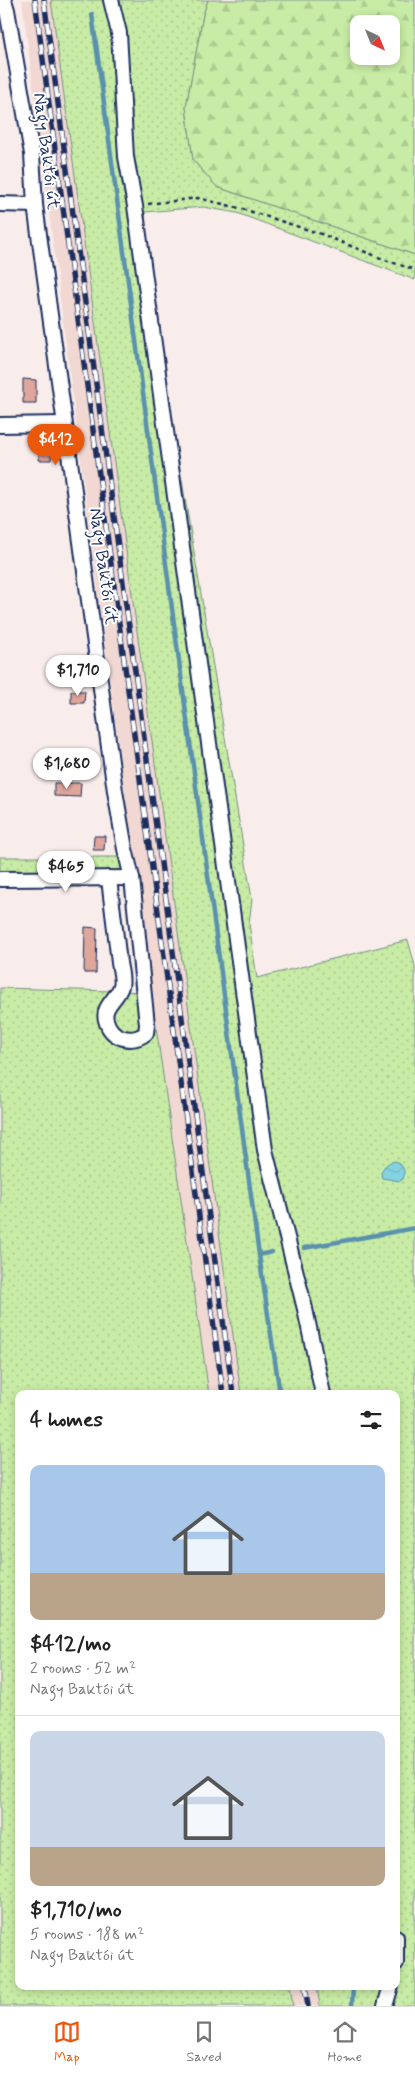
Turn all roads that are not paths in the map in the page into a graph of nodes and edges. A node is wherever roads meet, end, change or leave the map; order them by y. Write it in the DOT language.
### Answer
graph roads {
  1 [pos="4,0"];
  2 [pos="111,0"];
  3 [pos="0,204"];
  4 [pos="35,205"];
  5 [pos="64,424"];
  6 [pos="0,425"];
  7 [pos="109,878"];
  8 [pos="132,878"];
  9 [pos="0,879"];
  10 [pos="322,1390"];
  11 [pos="390,1990"];
  12 [pos="385,2006"];
  1 -- 4 [label="street, Nagy Baktói út"];
  2 -- 10 [label="street"];
  3 -- 4 [label="street"];
  4 -- 5 [label="street, Nagy Baktói út"];
  5 -- 6 [label="street"];
  5 -- 8 [label="street, Nagy Baktói út"];
  7 -- 8 [label="street"];
  7 -- 8 [label="street, Nagy Baktói út"];
  7 -- 9 [label="street"];
  11 -- 12 [label="street"];
}
